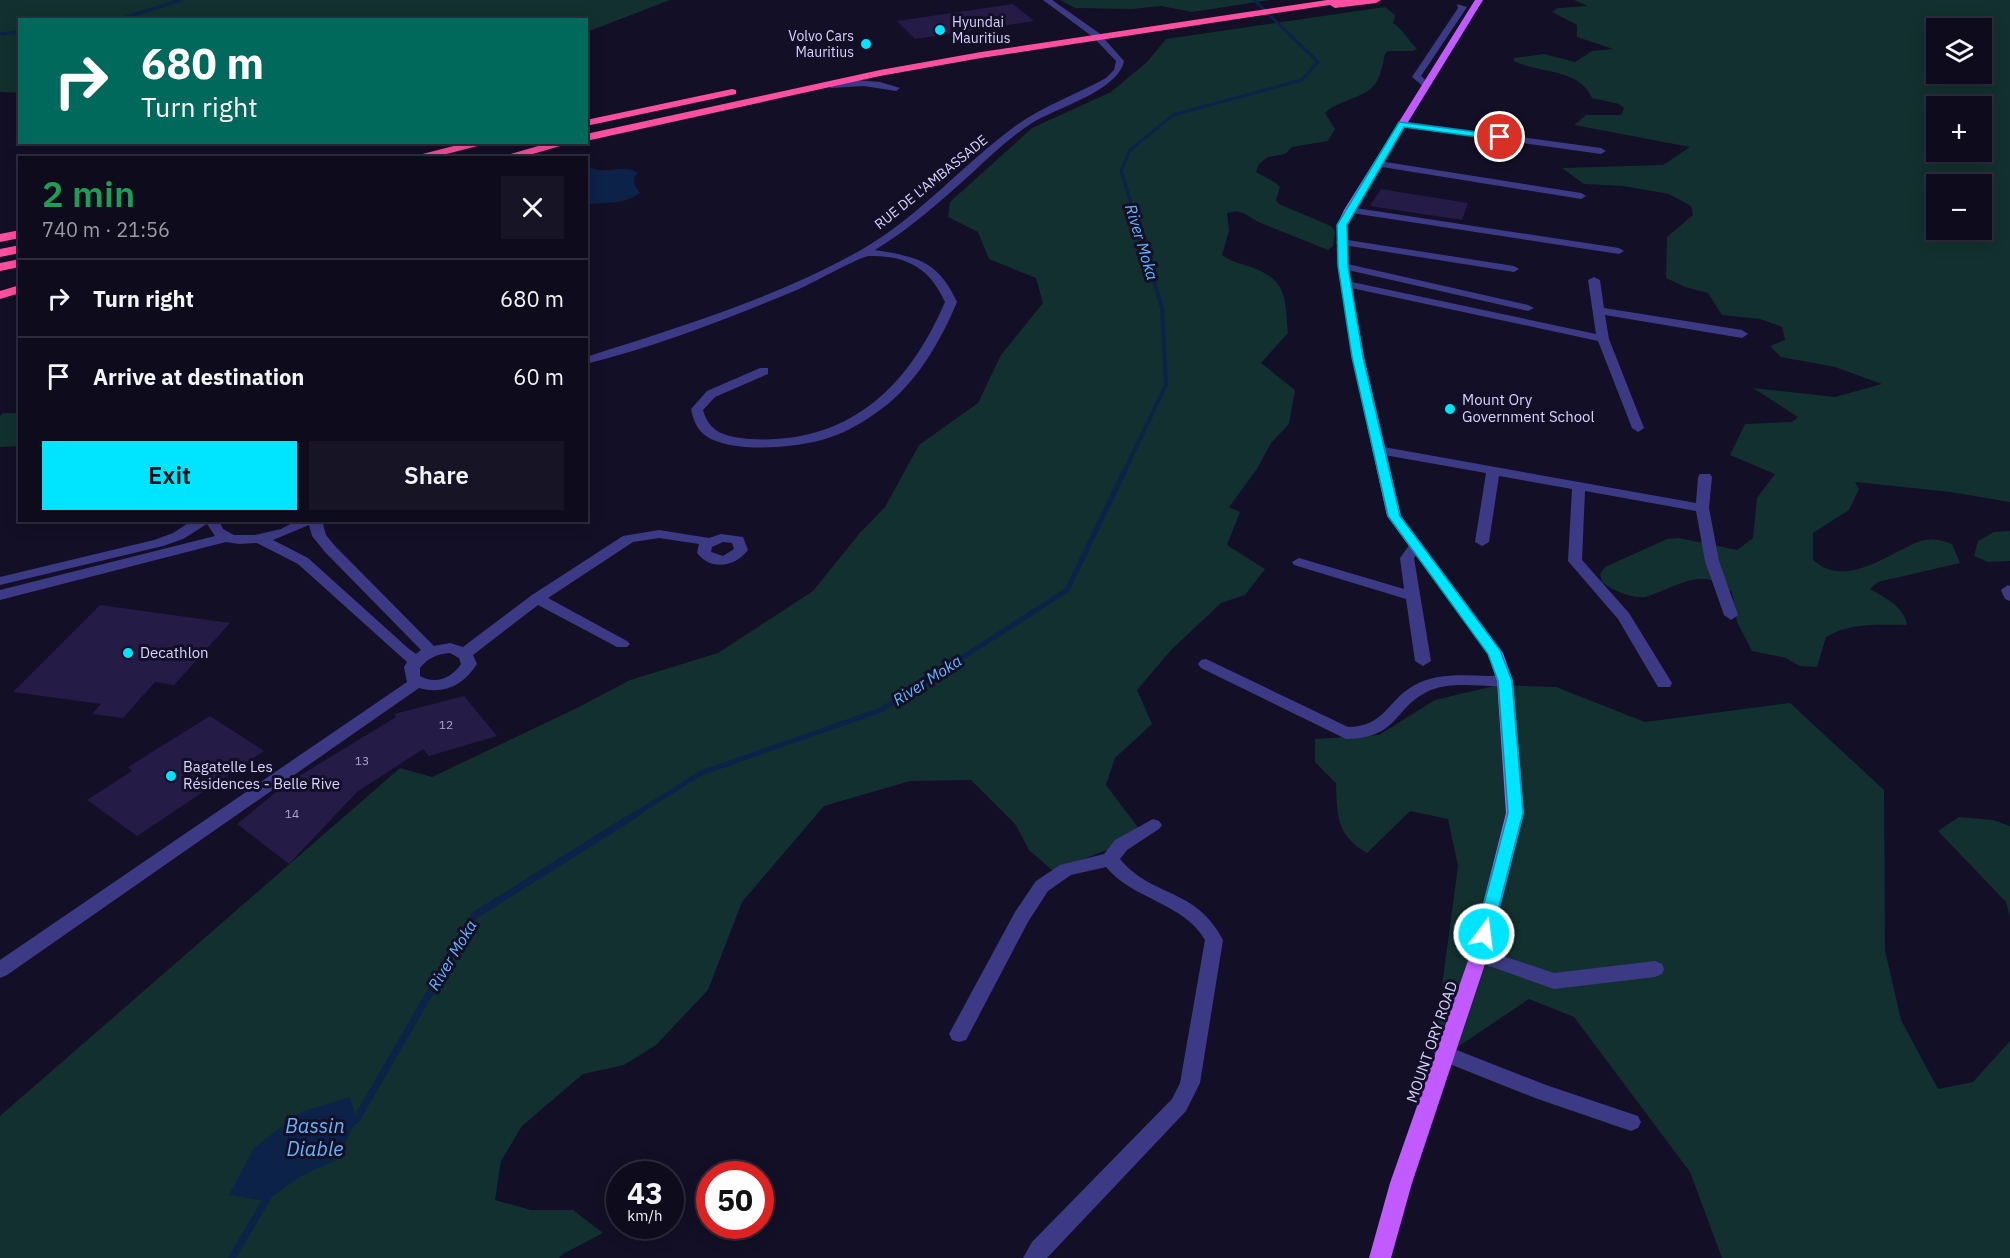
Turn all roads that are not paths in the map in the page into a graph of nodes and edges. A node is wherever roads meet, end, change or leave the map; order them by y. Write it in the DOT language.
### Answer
graph roads {
  1 [pos="1047,0"];
  2 [pos="1289,0"];
  3 [pos="1314,0"];
  4 [pos="1376,0"];
  5 [pos="1488,0"];
  6 [pos="1342,2"];
  7 [pos="1470,6"];
  8 [pos="1168,24"];
  9 [pos="803,78"];
  10 [pos="749,88"];
  11 [pos="896,88"];
  12 [pos="766,97"];
  13 [pos="588,123"];
  14 [pos="1402,124"];
  15 [pos="588,138"];
  16 [pos="478,144"];
  17 [pos="490,144"];
  18 [pos="561,144"];
  19 [pos="531,151"];
  20 [pos="1601,151"];
  21 [pos="422,156"];
  22 [pos="438,156"];
  23 [pos="510,156"];
  24 [pos="516,156"];
  25 [pos="1379,164"];
  26 [pos="1581,196"];
  27 [pos="1349,210"];
  28 [pos="18,234"];
  29 [pos="0,238"];
  30 [pos="1341,243"];
  31 [pos="18,249"];
  32 [pos="1619,251"];
  33 [pos="866,252"];
  34 [pos="0,253"];
  35 [pos="18,263"];
  36 [pos="1343,266"];
  37 [pos="0,267"];
  38 [pos="1514,269"];
  39 [pos="1593,280"];
  40 [pos="1347,284"];
  41 [pos="18,290"];
  42 [pos="0,295"];
  43 [pos="1528,308"];
  44 [pos="1597,310"];
  45 [pos="1742,334"];
  46 [pos="1603,339"];
  47 [pos="588,360"];
  48 [pos="764,371"];
  49 [pos="1638,428"];
  50 [pos="1378,450"];
  51 [pos="1493,469"];
  52 [pos="1705,477"];
  53 [pos="1579,485"];
  54 [pos="1702,508"];
  55 [pos="200,522"];
  56 [pos="213,522"];
  57 [pos="305,522"];
  58 [pos="316,522"];
  59 [pos="228,537"];
  60 [pos="260,539"];
  61 [pos="709,542"];
  62 [pos="1482,542"];
  63 [pos="1414,547"];
  64 [pos="1299,562"];
  65 [pos="0,581"];
  66 [pos="0,595"];
  67 [pos="1413,596"];
  68 [pos="537,598"];
  69 [pos="1731,615"];
  70 [pos="622,644"];
  71 [pos="431,651"];
  72 [pos="465,653"];
  73 [pos="416,661"];
  74 [pos="1423,661"];
  75 [pos="1206,664"];
  76 [pos="1505,681"];
  77 [pos="417,682"];
  78 [pos="1664,683"];
  79 [pos="1153,825"];
  80 [pos="1110,859"];
  81 [pos="1479,955"];
  82 [pos="1655,969"];
  83 [pos="0,970"];
  84 [pos="960,1034"];
  85 [pos="1444,1053"];
  86 [pos="1631,1122"];
  87 [pos="1034,1258"];
  88 [pos="1380,1258"];
  1 -- 33 [label="street, RUE DE L'AMBASSADE"];
  2 -- 8 [label="highway"];
  3 -- 8 [label="highway"];
  4 -- 6 [label="highway"];
  5 -- 7 [label="main road, MOUNT ORY ROAD"];
  6 -- 8 [label="highway"];
  7 -- 14 [label="main road, MOUNT ORY ROAD"];
  8 -- 9 [label="highway"];
  8 -- 12 [label="highway"];
  10 -- 13 [label="highway"];
  11 -- 12 [label="street"];
  12 -- 15 [label="highway"];
  14 -- 20 [label="street"];
  14 -- 25 [label="main road, MOUNT ORY ROAD"];
  16 -- 21 [label="highway"];
  17 -- 22 [label="highway"];
  18 -- 19 [label="highway"];
  19 -- 23 [label="highway"];
  19 -- 24 [label="highway"];
  25 -- 26 [label="street"];
  25 -- 27 [label="main road, MOUNT ORY ROAD"];
  27 -- 30 [label="main road, MOUNT ORY ROAD"];
  27 -- 32 [label="street"];
  28 -- 29 [label="highway"];
  30 -- 36 [label="main road, MOUNT ORY ROAD"];
  30 -- 38 [label="street"];
  31 -- 34 [label="highway"];
  33 -- 47 [label="street, RUE DE L'AMBASSADE"];
  33 -- 48 [label="street"];
  35 -- 37 [label="highway"];
  36 -- 40 [label="main road, MOUNT ORY ROAD"];
  36 -- 43 [label="street"];
  39 -- 44 [label="street"];
  40 -- 46 [label="street"];
  40 -- 50 [label="main road, MOUNT ORY ROAD"];
  41 -- 42 [label="highway"];
  44 -- 45 [label="street"];
  44 -- 46 [label="street"];
  46 -- 49 [label="street"];
  50 -- 51 [label="street"];
  50 -- 63 [label="main road, MOUNT ORY ROAD"];
  51 -- 53 [label="street"];
  51 -- 62 [label="street"];
  52 -- 54 [label="street"];
  53 -- 54 [label="street"];
  53 -- 78 [label="street"];
  54 -- 69 [label="street"];
  55 -- 65 [label="street"];
  56 -- 59 [label="street"];
  57 -- 60 [label="street"];
  58 -- 71 [label="street"];
  59 -- 60 [label="street"];
  59 -- 66 [label="street"];
  60 -- 73 [label="street"];
  61 -- 68 [label="street"];
  63 -- 67 [label="street"];
  63 -- 76 [label="main road, MOUNT ORY ROAD"];
  64 -- 67 [label="street"];
  67 -- 74 [label="street"];
  68 -- 70 [label="street"];
  68 -- 72 [label="street"];
  71 -- 72 [label="street"];
  71 -- 73 [label="street"];
  72 -- 77 [label="street"];
  73 -- 77 [label="street"];
  75 -- 76 [label="street"];
  76 -- 81 [label="main road, MOUNT ORY ROAD"];
  77 -- 83 [label="street"];
  79 -- 80 [label="street"];
  80 -- 84 [label="street"];
  80 -- 87 [label="street"];
  81 -- 82 [label="street"];
  81 -- 85 [label="main road, MOUNT ORY ROAD"];
  85 -- 86 [label="street"];
  85 -- 88 [label="main road, MOUNT ORY ROAD"];
}
